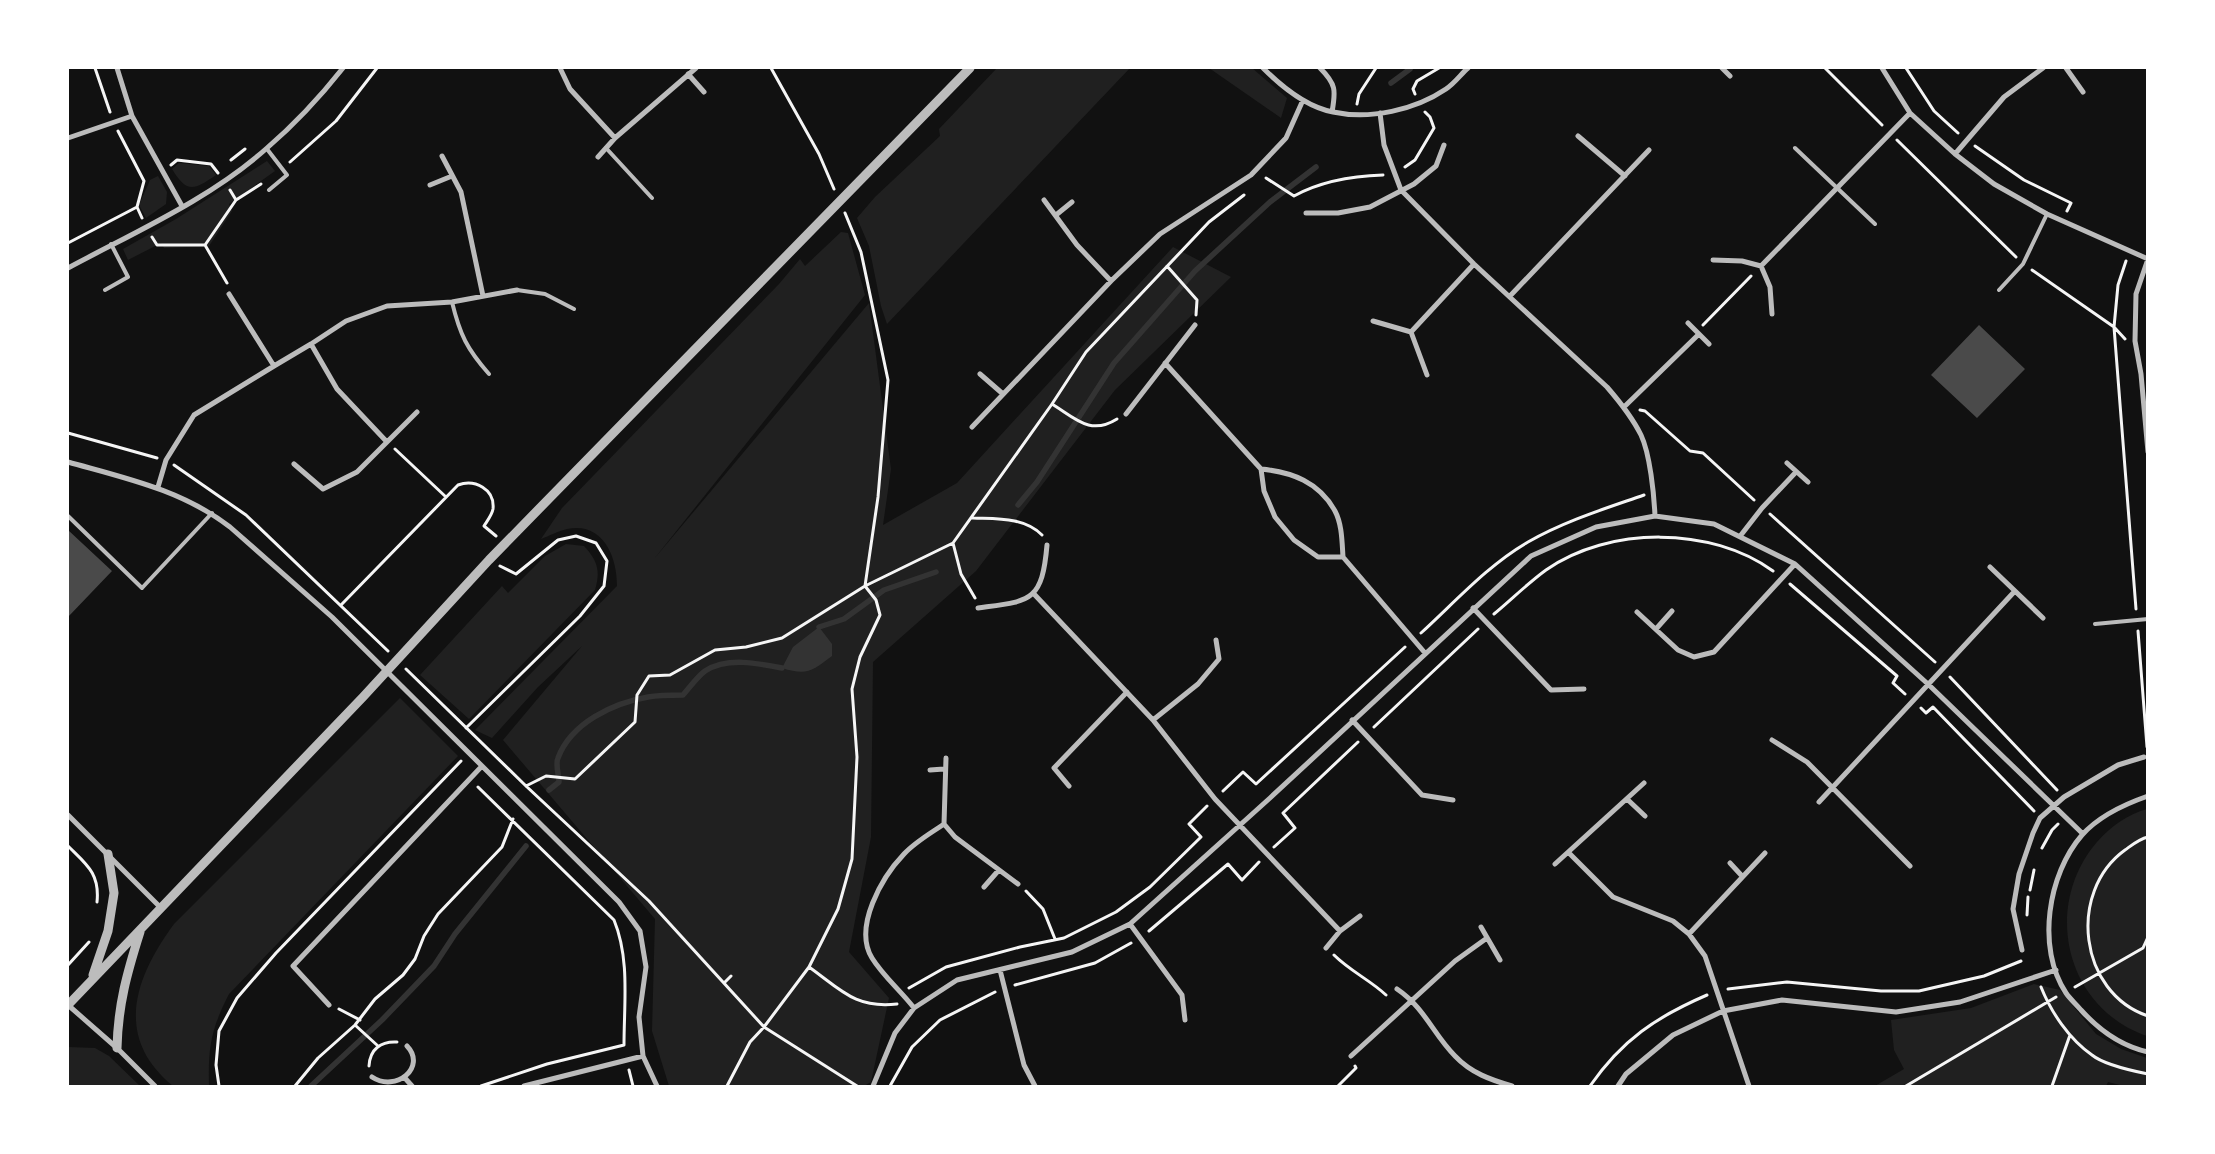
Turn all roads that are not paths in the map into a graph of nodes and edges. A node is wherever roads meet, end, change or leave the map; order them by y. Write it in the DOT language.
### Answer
graph roads {
  1 [pos="117,68"];
  2 [pos="343,68"];
  3 [pos="560,68"];
  4 [pos="696,68"];
  5 [pos="970,68"];
  6 [pos="1263,68"];
  7 [pos="1320,68"];
  8 [pos="1468,68"];
  9 [pos="1722,68"];
  10 [pos="1882,68"];
  11 [pos="2043,68"];
  12 [pos="2066,68"];
  13 [pos="688,74"];
  14 [pos="1730,76"];
  15 [pos="704,92"];
  16 [pos="2083,92"];
  17 [pos="1303,100"];
  18 [pos="1332,112"];
  19 [pos="1380,113"];
  20 [pos="1910,113"];
  21 [pos="132,116"];
  22 [pos="1578,136"];
  23 [pos="68,138"];
  24 [pos="615,138"];
  25 [pos="1444,145"];
  26 [pos="606,148"];
  27 [pos="1795,148"];
  28 [pos="267,149"];
  29 [pos="1649,150"];
  30 [pos="1955,154"];
  31 [pos="442,156"];
  32 [pos="598,157"];
  33 [pos="452,176"];
  34 [pos="1625,176"];
  35 [pos="430,185"];
  36 [pos="1836,188"];
  37 [pos="269,190"];
  38 [pos="1401,190"];
  39 [pos="652,198"];
  40 [pos="1044,200"];
  41 [pos="1072,202"];
  42 [pos="182,206"];
  43 [pos="1306,212"];
  44 [pos="2047,214"];
  45 [pos="1056,215"];
  46 [pos="1875,224"];
  47 [pos="111,244"];
  48 [pos="2148,259"];
  49 [pos="1714,260"];
  50 [pos="1474,264"];
  51 [pos="1761,266"];
  52 [pos="68,268"];
  53 [pos="1111,281"];
  54 [pos="105,290"];
  55 [pos="517,290"];
  56 [pos="1999,290"];
  57 [pos="230,296"];
  58 [pos="483,296"];
  59 [pos="1510,296"];
  60 [pos="452,302"];
  61 [pos="574,309"];
  62 [pos="1772,314"];
  63 [pos="1373,320"];
  64 [pos="1688,323"];
  65 [pos="1195,325"];
  66 [pos="1411,332"];
  67 [pos="1699,334"];
  68 [pos="311,344"];
  69 [pos="1709,344"];
  70 [pos="1165,363"];
  71 [pos="274,366"];
  72 [pos="489,374"];
  73 [pos="980,374"];
  74 [pos="1427,375"];
  75 [pos="1003,394"];
  76 [pos="1624,407"];
  77 [pos="417,412"];
  78 [pos="1126,414"];
  79 [pos="2146,423"];
  80 [pos="972,427"];
  81 [pos="387,442"];
  82 [pos="2148,452"];
  83 [pos="68,462"];
  84 [pos="1788,463"];
  85 [pos="294,464"];
  86 [pos="1261,469"];
  87 [pos="1796,472"];
  88 [pos="1808,482"];
  89 [pos="158,487"];
  90 [pos="212,513"];
  91 [pos="68,516"];
  92 [pos="1655,516"];
  93 [pos="1741,535"];
  94 [pos="1047,545"];
  95 [pos="1343,557"];
  96 [pos="1795,564"];
  97 [pos="1990,567"];
  98 [pos="2014,592"];
  99 [pos="1034,594"];
  100 [pos="978,608"];
  101 [pos="1473,608"];
  102 [pos="1672,611"];
  103 [pos="1637,612"];
  104 [pos="2043,618"];
  105 [pos="2148,619"];
  106 [pos="2095,624"];
  107 [pos="1656,630"];
  108 [pos="1216,640"];
  109 [pos="1425,653"];
  110 [pos="1929,685"];
  111 [pos="1584,689"];
  112 [pos="1127,692"];
  113 [pos="1153,720"];
  114 [pos="1352,720"];
  115 [pos="1772,740"];
  116 [pos="2146,755"];
  117 [pos="946,758"];
  118 [pos="482,766"];
  119 [pos="930,770"];
  120 [pos="944,770"];
  121 [pos="1644,783"];
  122 [pos="1069,786"];
  123 [pos="1834,788"];
  124 [pos="2148,796"];
  125 [pos="1628,799"];
  126 [pos="1453,800"];
  127 [pos="1819,802"];
  128 [pos="2054,806"];
  129 [pos="68,815"];
  130 [pos="1645,816"];
  131 [pos="944,824"];
  132 [pos="1240,825"];
  133 [pos="2083,834"];
  134 [pos="1569,853"];
  135 [pos="1765,853"];
  136 [pos="108,854"];
  137 [pos="1730,863"];
  138 [pos="1555,864"];
  139 [pos="1910,866"];
  140 [pos="998,871"];
  141 [pos="1742,876"];
  142 [pos="1018,884"];
  143 [pos="984,888"];
  144 [pos="160,908"];
  145 [pos="1360,916"];
  146 [pos="1130,924"];
  147 [pos="1481,927"];
  148 [pos="141,930"];
  149 [pos="1340,931"];
  150 [pos="1689,934"];
  151 [pos="1487,938"];
  152 [pos="1326,948"];
  153 [pos="2022,950"];
  154 [pos="1500,960"];
  155 [pos="1000,970"];
  156 [pos="2056,970"];
  157 [pos="92,978"];
  158 [pos="1398,989"];
  159 [pos="1413,999"];
  160 [pos="68,1005"];
  161 [pos="329,1005"];
  162 [pos="914,1008"];
  163 [pos="1724,1011"];
  164 [pos="1185,1020"];
  165 [pos="408,1046"];
  166 [pos="117,1048"];
  167 [pos="2148,1052"];
  168 [pos="643,1056"];
  169 [pos="1351,1056"];
  170 [pos="372,1077"];
  171 [pos="404,1078"];
  172 [pos="536,1085"];
  173 [pos="154,1086"];
  174 [pos="412,1086"];
  175 [pos="524,1086"];
  176 [pos="657,1086"];
  177 [pos="873,1086"];
  178 [pos="1035,1086"];
  179 [pos="1512,1086"];
  180 [pos="1618,1086"];
  181 [pos="1748,1086"];
  1 -- 21 [label="street"];
  2 -- 28 [label="street"];
  3 -- 24 [label="street"];
  4 -- 13 [label="street"];
  5 -- 144 [label="street"];
  6 -- 17 [label="street"];
  7 -- 18 [label="street"];
  8 -- 19 [label="street"];
  9 -- 14 [label="street"];
  10 -- 20 [label="street"];
  11 -- 30 [label="street"];
  12 -- 16 [label="street"];
  13 -- 15 [label="street"];
  13 -- 24 [label="street"];
  17 -- 18 [label="street"];
  17 -- 53 [label="street"];
  18 -- 19 [label="street"];
  19 -- 38 [label="street"];
  20 -- 30 [label="street"];
  20 -- 36 [label="street"];
  21 -- 23 [label="street"];
  21 -- 42 [label="street"];
  22 -- 34 [label="street"];
  24 -- 26 [label="street"];
  25 -- 38 [label="street"];
  26 -- 32 [label="street"];
  26 -- 39 [label="lane"];
  27 -- 36 [label="lane"];
  28 -- 37 [label="lane"];
  28 -- 42 [label="street"];
  29 -- 34 [label="street"];
  30 -- 44 [label="street"];
  31 -- 33 [label="street"];
  33 -- 35 [label="street"];
  33 -- 58 [label="street"];
  34 -- 59 [label="street"];
  36 -- 46 [label="lane"];
  36 -- 51 [label="street"];
  38 -- 43 [label="street"];
  38 -- 50 [label="street"];
  40 -- 45 [label="street"];
  41 -- 45 [label="street"];
  42 -- 47 [label="street"];
  44 -- 48 [label="street"];
  44 -- 56 [label="lane"];
  45 -- 53 [label="street"];
  47 -- 52 [label="street"];
  47 -- 54 [label="lane"];
  48 -- 79 [label="street"];
  49 -- 51 [label="street"];
  50 -- 59 [label="street"];
  50 -- 66 [label="street"];
  51 -- 62 [label="street"];
  53 -- 75 [label="street"];
  55 -- 58 [label="street"];
  55 -- 61 [label="lane"];
  57 -- 71 [label="street"];
  58 -- 60 [label="street"];
  59 -- 76 [label="street"];
  60 -- 68 [label="street"];
  60 -- 72 [label="lane"];
  63 -- 66 [label="street"];
  64 -- 67 [label="street"];
  65 -- 70 [label="street"];
  66 -- 74 [label="street"];
  67 -- 69 [label="street"];
  67 -- 76 [label="street"];
  68 -- 71 [label="street"];
  68 -- 81 [label="street"];
  70 -- 78 [label="street"];
  70 -- 86 [label="street"];
  71 -- 89 [label="street"];
  73 -- 75 [label="street"];
  75 -- 80 [label="street"];
  76 -- 92 [label="street"];
  77 -- 81 [label="street"];
  79 -- 82 [label="street"];
  81 -- 85 [label="street"];
  83 -- 89 [label="street"];
  84 -- 87 [label="street"];
  86 -- 95 [label="street"];
  86 -- 95 [label="street"];
  87 -- 88 [label="street"];
  87 -- 93 [label="street"];
  89 -- 90 [label="street"];
  90 -- 91 [label="lane"];
  90 -- 118 [label="street"];
  92 -- 93 [label="street"];
  92 -- 101 [label="street"];
  93 -- 96 [label="street"];
  94 -- 99 [label="street"];
  95 -- 109 [label="street"];
  96 -- 107 [label="street"];
  96 -- 110 [label="street"];
  97 -- 98 [label="street"];
  98 -- 104 [label="street"];
  98 -- 110 [label="street"];
  99 -- 100 [label="street"];
  99 -- 112 [label="street"];
  101 -- 109 [label="street"];
  101 -- 111 [label="street"];
  102 -- 107 [label="street"];
  103 -- 107 [label="street"];
  105 -- 106 [label="lane"];
  108 -- 113 [label="street"];
  109 -- 114 [label="street"];
  110 -- 123 [label="street"];
  110 -- 128 [label="street"];
  112 -- 113 [label="street"];
  112 -- 122 [label="street"];
  113 -- 132 [label="street"];
  114 -- 126 [label="street"];
  114 -- 132 [label="street"];
  115 -- 123 [label="street"];
  116 -- 128 [label="street"];
  117 -- 120 [label="street"];
  118 -- 161 [label="street"];
  118 -- 168 [label="street"];
  119 -- 120 [label="street"];
  120 -- 131 [label="street"];
  121 -- 125 [label="street"];
  123 -- 127 [label="street"];
  123 -- 139 [label="street"];
  124 -- 133 [label="street"];
  125 -- 130 [label="street"];
  125 -- 134 [label="street"];
  128 -- 133 [label="street"];
  128 -- 153 [label="street"];
  129 -- 136 [label="street"];
  131 -- 140 [label="street"];
  131 -- 162 [label="street"];
  132 -- 146 [label="street"];
  132 -- 149 [label="street"];
  133 -- 156 [label="street"];
  134 -- 138 [label="street"];
  134 -- 150 [label="street"];
  135 -- 141 [label="street"];
  136 -- 144 [label="street"];
  136 -- 157 [label="street"];
  137 -- 141 [label="street"];
  140 -- 142 [label="street"];
  140 -- 143 [label="street"];
  141 -- 150 [label="street"];
  144 -- 148 [label="street"];
  145 -- 149 [label="street"];
  146 -- 155 [label="street"];
  146 -- 164 [label="street"];
  147 -- 151 [label="street"];
  148 -- 157 [label="street"];
  148 -- 166 [label="street"];
  149 -- 152 [label="street"];
  150 -- 163 [label="street"];
  151 -- 154 [label="street"];
  151 -- 159 [label="street"];
  155 -- 162 [label="street"];
  155 -- 178 [label="street"];
  156 -- 163 [label="street"];
  156 -- 167 [label="street"];
  157 -- 160 [label="street"];
  158 -- 159 [label="street"];
  159 -- 169 [label="street"];
  159 -- 179 [label="street"];
  160 -- 166 [label="street"];
  162 -- 177 [label="street"];
  163 -- 180 [label="street"];
  163 -- 181 [label="street"];
  165 -- 171 [label="street"];
  166 -- 173 [label="street"];
  168 -- 172 [label="street"];
  168 -- 176 [label="street"];
  170 -- 171 [label="street"];
  171 -- 174 [label="street"];
  172 -- 175 [label="street"];
}
